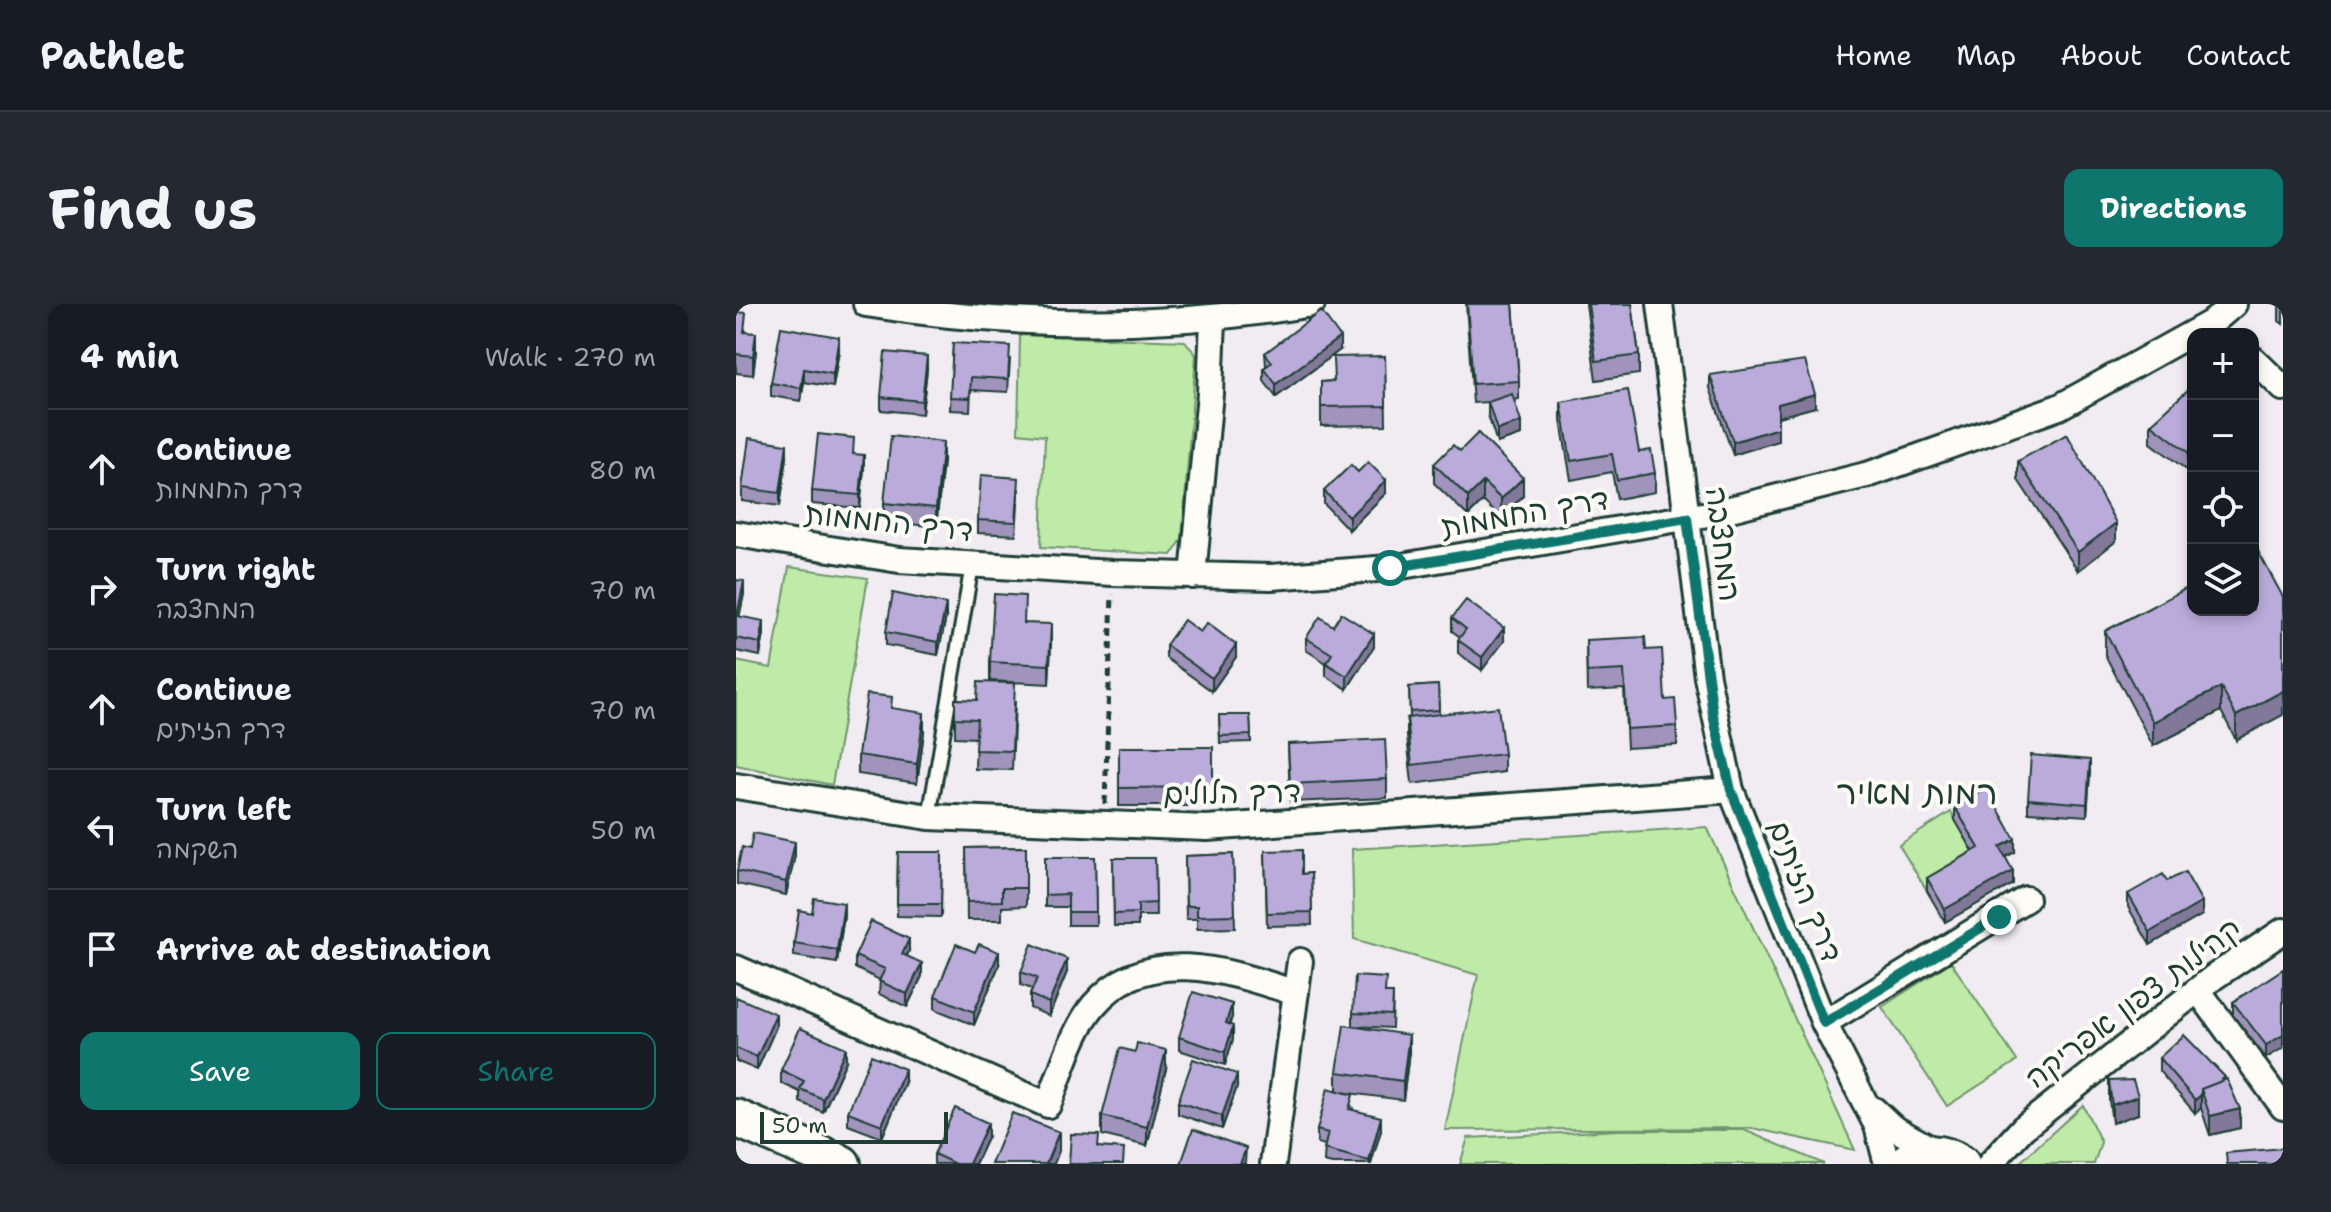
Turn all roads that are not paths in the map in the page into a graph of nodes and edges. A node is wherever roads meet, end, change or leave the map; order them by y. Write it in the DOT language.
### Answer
graph roads {
  1 [pos="866,304"];
  2 [pos="1312,304"];
  3 [pos="1660,304"];
  4 [pos="2234,304"];
  5 [pos="1213,319"];
  6 [pos="2220,328"];
  7 [pos="2187,344"];
  8 [pos="2259,365"];
  9 [pos="2283,388"];
  10 [pos="1687,518"];
  11 [pos="736,534"];
  12 [pos="972,565"];
  13 [pos="1193,576"];
  14 [pos="736,786"];
  15 [pos="1731,790"];
  16 [pos="929,817"];
  17 [pos="2026,899"];
  18 [pos="2283,931"];
  19 [pos="1300,961"];
  20 [pos="736,968"];
  21 [pos="2198,990"];
  22 [pos="1296,993"];
  23 [pos="1824,1023"];
  24 [pos="1865,1100"];
  25 [pos="2283,1107"];
  26 [pos="736,1118"];
  27 [pos="2023,1128"];
  28 [pos="1937,1159"];
  29 [pos="842,1164"];
  30 [pos="1273,1164"];
  31 [pos="1887,1164"];
  32 [pos="1990,1164"];
  1 -- 5 [label="street"];
  2 -- 5 [label="street"];
  3 -- 10 [label="street, המחצבה"];
  4 -- 6 [label="street, דרך החממות"];
  5 -- 13 [label="street"];
  7 -- 10 [label="street, דרך החממות"];
  8 -- 9 [label="street"];
  10 -- 13 [label="street, דרך החממות"];
  10 -- 15 [label="street, המחצבה"];
  11 -- 12 [label="street, דרך החממות"];
  12 -- 13 [label="street, דרך החממות"];
  12 -- 16 [label="lane"];
  14 -- 16 [label="street, דרך הלולים"];
  15 -- 16 [label="street, דרך הלולים"];
  15 -- 23 [label="street, דרך הזיתים"];
  17 -- 23 [label="street"];
  18 -- 21 [label="street, קהילות צפון אפריקה"];
  19 -- 22 [label="street"];
  20 -- 22 [label="street"];
  21 -- 25 [label="street"];
  21 -- 27 [label="street, קהילות צפון אפריקה"];
  22 -- 30 [label="street"];
  23 -- 24 [label="street, דרך הזיתים"];
  24 -- 28 [label="street, דרך הזיתים"];
  24 -- 31 [label="street, דרך הזיתים"];
  26 -- 29 [label="main road"];
  27 -- 28 [label="street, קהילות צפון אפריקה"];
  27 -- 32 [label="street, קהילות צפון אפריקה"];
}
